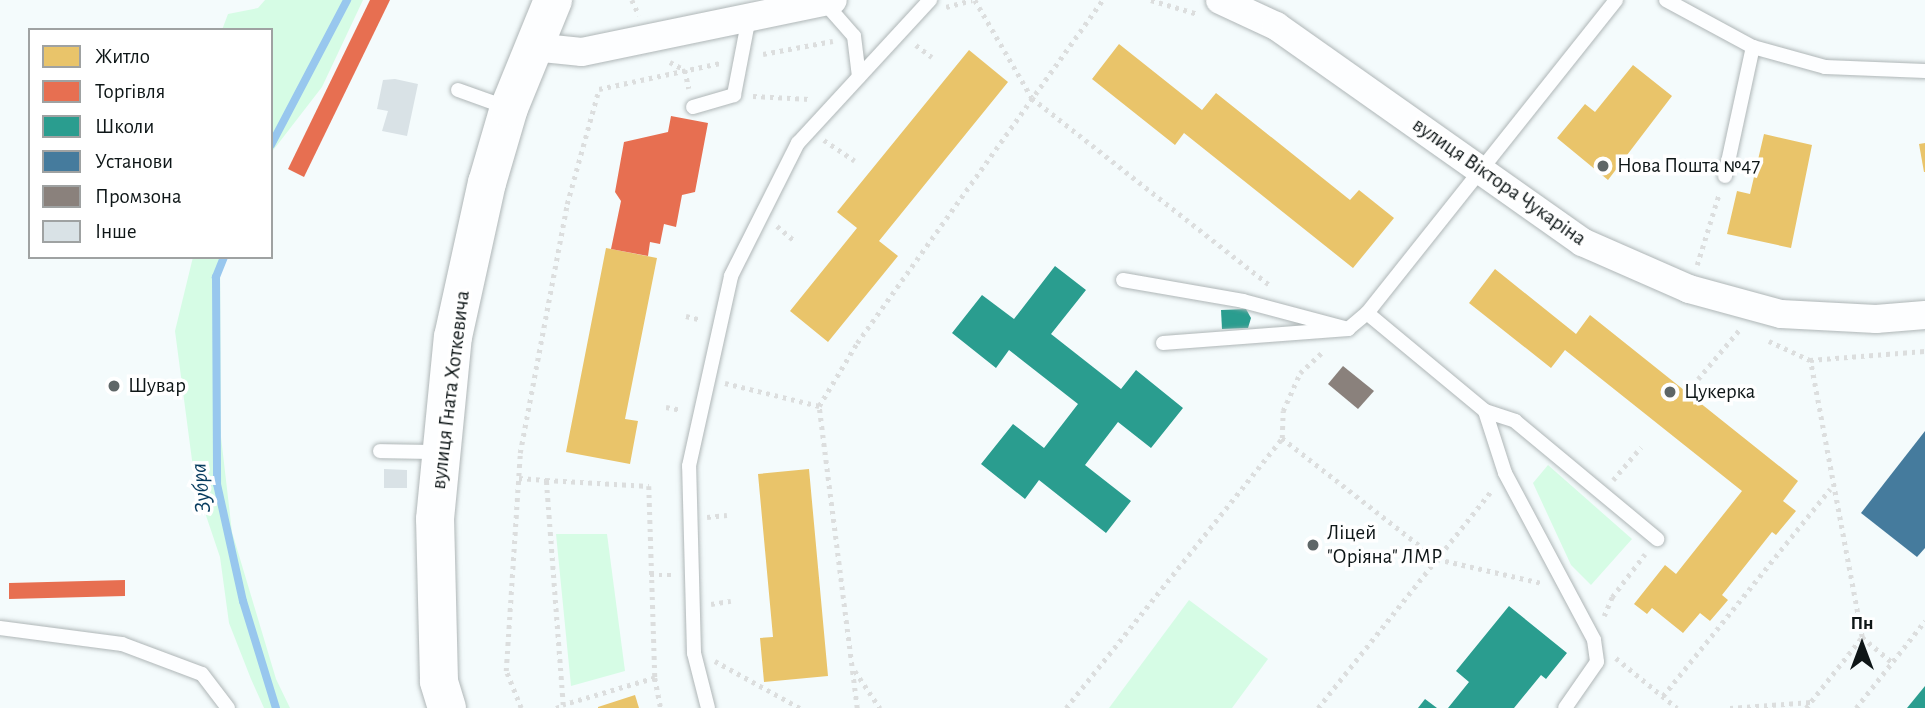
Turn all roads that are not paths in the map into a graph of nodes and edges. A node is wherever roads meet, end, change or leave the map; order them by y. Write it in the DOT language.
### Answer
graph roads {
  1 [pos="553,0"];
  2 [pos="1220,0"];
  3 [pos="1616,0"];
  4 [pos="1666,0"];
  5 [pos="829,1"];
  6 [pos="935,4"];
  7 [pos="749,18"];
  8 [pos="533,47"];
  9 [pos="1753,47"];
  10 [pos="1925,71"];
  11 [pos="859,77"];
  12 [pos="458,90"];
  13 [pos="693,107"];
  14 [pos="509,108"];
  15 [pos="1479,168"];
  16 [pos="1725,176"];
  17 [pos="1123,280"];
  18 [pos="1367,313"];
  19 [pos="1925,315"];
  20 [pos="1348,329"];
  21 [pos="1163,343"];
  22 [pos="1485,411"];
  23 [pos="380,452"];
  24 [pos="440,452"];
  25 [pos="1657,539"];
  26 [pos="0,628"];
  27 [pos="228,708"];
  28 [pos="447,708"];
  29 [pos="708,708"];
  30 [pos="1565,708"];
  1 -- 8 [label="street, вулиця Гната Хоткевича"];
  2 -- 15 [label="street, вулиця Віктора Чукаріна"];
  3 -- 15 [label="lane"];
  4 -- 9 [label="lane"];
  5 -- 7 [label="street"];
  5 -- 11 [label="lane"];
  6 -- 11 [label="lane"];
  7 -- 8 [label="street"];
  7 -- 13 [label="lane"];
  8 -- 14 [label="street, вулиця Гната Хоткевича"];
  9 -- 10 [label="lane"];
  9 -- 16 [label="lane"];
  11 -- 29 [label="lane"];
  12 -- 14 [label="lane"];
  14 -- 24 [label="street, вулиця Гната Хоткевича"];
  15 -- 18 [label="lane"];
  15 -- 19 [label="street, вулиця Віктора Чукаріна"];
  17 -- 20 [label="lane"];
  18 -- 20 [label="lane"];
  18 -- 22 [label="lane"];
  20 -- 21 [label="lane"];
  22 -- 25 [label="lane"];
  22 -- 30 [label="lane"];
  23 -- 24 [label="lane"];
  24 -- 28 [label="street, вулиця Гната Хоткевича"];
  26 -- 27 [label="lane"];
}
